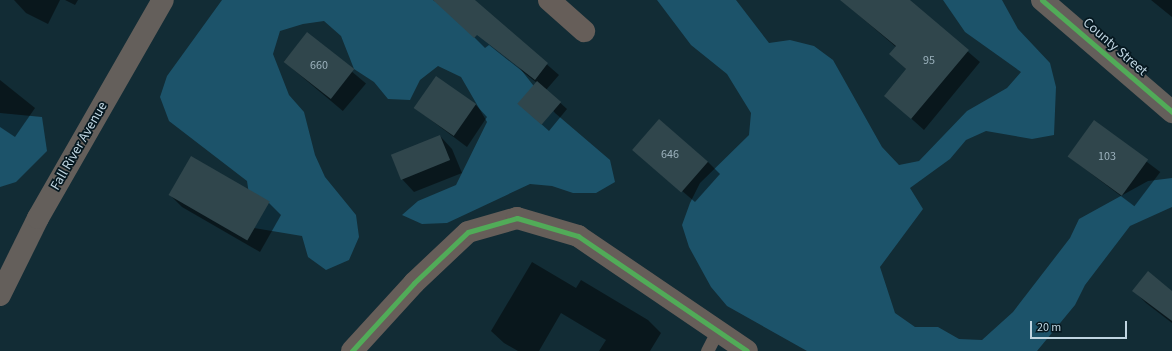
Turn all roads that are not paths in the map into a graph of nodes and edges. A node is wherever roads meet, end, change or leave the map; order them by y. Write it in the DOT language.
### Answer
graph roads {
  1 [pos="163,0"];
  2 [pos="549,0"];
  3 [pos="1042,0"];
  4 [pos="584,31"];
  5 [pos="1172,112"];
  6 [pos="0,295"];
  7 [pos="718,329"];
  8 [pos="352,351"];
  9 [pos="707,351"];
  10 [pos="747,351"];
  1 -- 6 [label="main road, Fall River Avenue"];
  2 -- 4 [label="street"];
  3 -- 5 [label="main road, County Street"];
  7 -- 8 [label="street"];
  7 -- 9 [label="lane"];
  7 -- 10 [label="street"];
}
